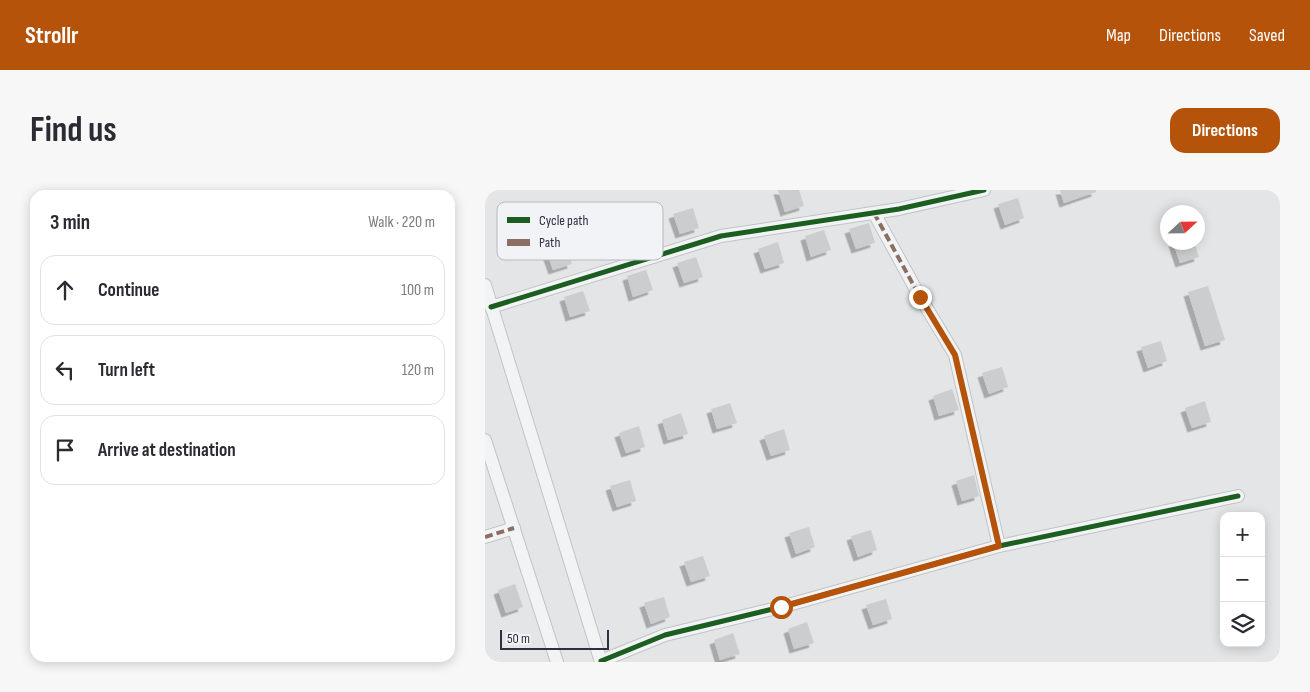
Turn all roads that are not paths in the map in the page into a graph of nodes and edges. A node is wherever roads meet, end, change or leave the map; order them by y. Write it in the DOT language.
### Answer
graph roads {
  1 [pos="984,190"];
  2 [pos="874,212"];
  3 [pos="663,254"];
  4 [pos="643,260"];
  5 [pos="485,285"];
  6 [pos="491,307"];
  7 [pos="485,440"];
  8 [pos="1238,496"];
  9 [pos="514,528"];
  10 [pos="485,537"];
  11 [pos="999,546"];
  12 [pos="557,662"];
  13 [pos="601,662"];
  1 -- 2 [label="street"];
  2 -- 3 [label="street"];
  2 -- 11 [label="street"];
  4 -- 6 [label="street"];
  5 -- 6 [label="street"];
  6 -- 13 [label="street"];
  7 -- 9 [label="street"];
  8 -- 11 [label="street"];
  9 -- 10 [label="street"];
  9 -- 12 [label="street"];
  11 -- 13 [label="street"];
}
